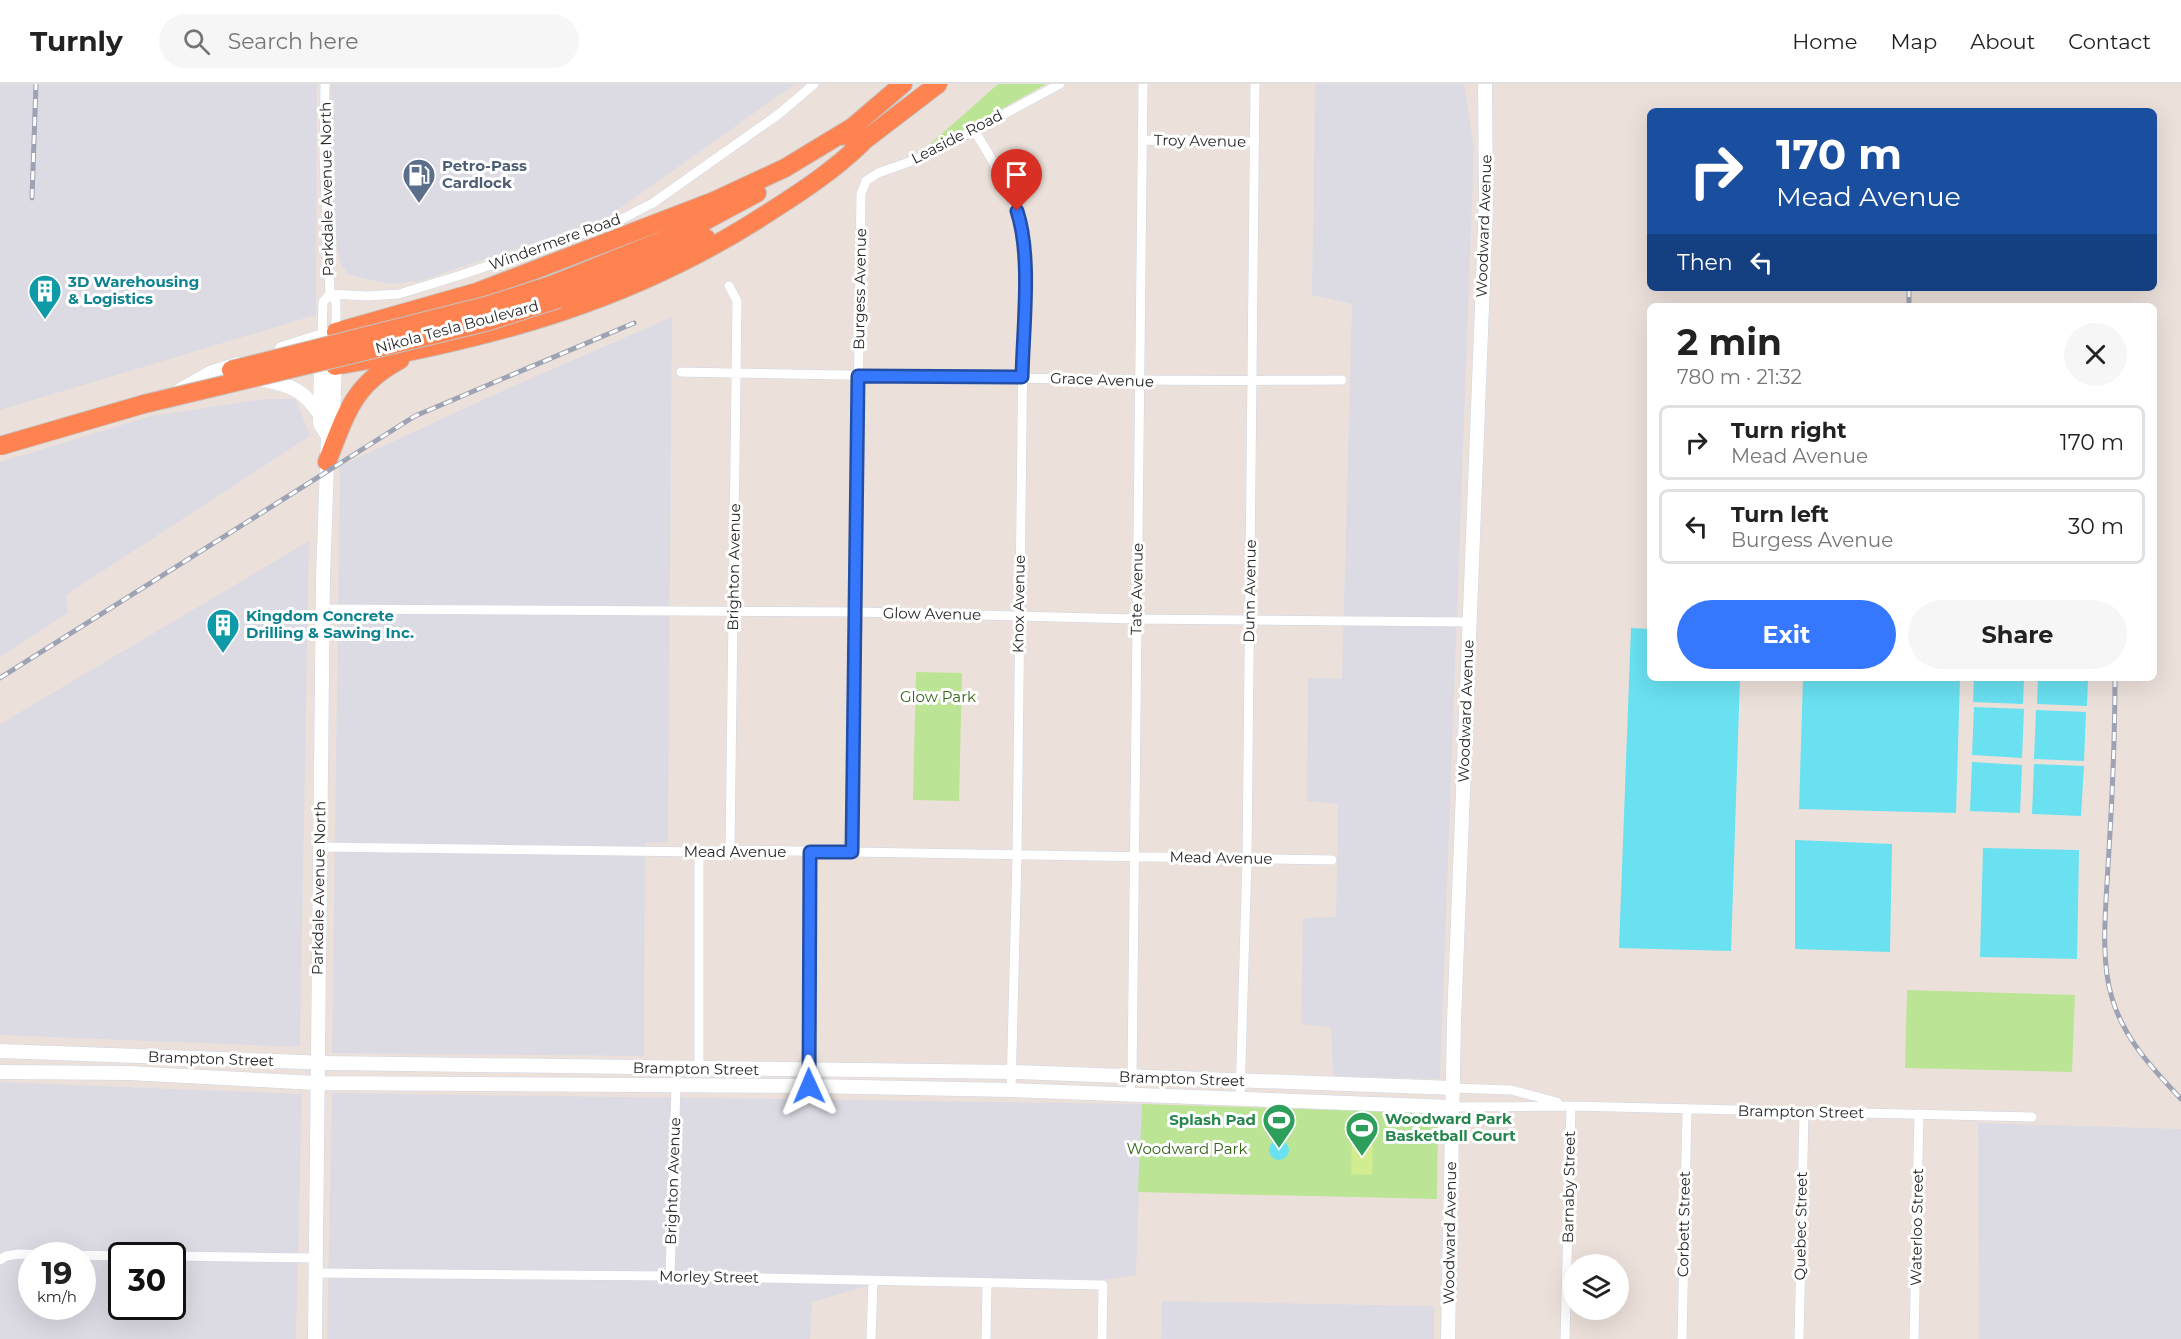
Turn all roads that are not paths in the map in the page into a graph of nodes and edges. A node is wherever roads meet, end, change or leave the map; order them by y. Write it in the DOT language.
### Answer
graph roads {
  1 [pos="325,84"];
  2 [pos="814,84"];
  3 [pos="903,84"];
  4 [pos="938,84"];
  5 [pos="1060,84"];
  6 [pos="1143,84"];
  7 [pos="1255,84"];
  8 [pos="1485,84"];
  9 [pos="851,128"];
  10 [pos="974,130"];
  11 [pos="1144,140"];
  12 [pos="1255,142"];
  13 [pos="862,143"];
  14 [pos="861,194"];
  15 [pos="729,286"];
  16 [pos="556,292"];
  17 [pos="330,294"];
  18 [pos="431,347"];
  19 [pos="328,351"];
  20 [pos="681,372"];
  21 [pos="736,373"];
  22 [pos="858,376"];
  23 [pos="1022,377"];
  24 [pos="264,380"];
  25 [pos="1342,380"];
  26 [pos="1251,381"];
  27 [pos="1141,382"];
  28 [pos="180,390"];
  29 [pos="214,390"];
  30 [pos="320,415"];
  31 [pos="0,434"];
  32 [pos="328,436"];
  33 [pos="0,441"];
  34 [pos="0,446"];
  35 [pos="327,462"];
  36 [pos="323,609"];
  37 [pos="734,612"];
  38 [pos="857,612"];
  39 [pos="1019,616"];
  40 [pos="1136,619"];
  41 [pos="1249,620"];
  42 [pos="1469,622"];
  43 [pos="319,847"];
  44 [pos="730,850"];
  45 [pos="699,852"];
  46 [pos="810,852"];
  47 [pos="852,852"];
  48 [pos="1017,856"];
  49 [pos="1134,857"];
  50 [pos="1247,858"];
  51 [pos="1332,860"];
  52 [pos="0,1051"];
  53 [pos="125,1056"];
  54 [pos="316,1062"];
  55 [pos="808,1069"];
  56 [pos="699,1070"];
  57 [pos="0,1072"];
  58 [pos="1013,1072"];
  59 [pos="129,1073"];
  60 [pos="1132,1078"];
  61 [pos="1242,1082"];
  62 [pos="316,1083"];
  63 [pos="676,1086"];
  64 [pos="809,1086"];
  65 [pos="1453,1088"];
  66 [pos="1011,1090"];
  67 [pos="1129,1094"];
  68 [pos="1240,1098"];
  69 [pos="1571,1106"];
  70 [pos="1452,1107"];
  71 [pos="1687,1110"];
  72 [pos="1804,1112"];
  73 [pos="1919,1114"];
  74 [pos="2032,1117"];
  75 [pos="108,1256"];
  76 [pos="186,1256"];
  77 [pos="316,1258"];
  78 [pos="0,1260"];
  79 [pos="316,1273"];
  80 [pos="670,1276"];
  81 [pos="873,1281"];
  82 [pos="987,1283"];
  83 [pos="315,1339"];
  84 [pos="871,1339"];
  85 [pos="986,1339"];
  86 [pos="1102,1339"];
  87 [pos="1448,1339"];
  88 [pos="1565,1339"];
  89 [pos="1682,1339"];
  90 [pos="1799,1339"];
  91 [pos="1914,1339"];
  1 -- 17 [label="street, Parkdale Avenue North"];
  2 -- 17 [label="street, Windermere Road"];
  3 -- 9 [label="highway, Nikola Tesla Boulevard"];
  4 -- 13 [label="highway, Nikola Tesla Boulevard"];
  5 -- 10 [label="street, Leaside Road"];
  6 -- 11 [label="street, Tate Avenue"];
  7 -- 12 [label="street, Dunn Avenue"];
  8 -- 42 [label="main road, Woodward Avenue"];
  9 -- 16 [label="highway, Nikola Tesla Boulevard"];
  9 -- 19 [label="highway"];
  10 -- 14 [label="street, Leaside Road"];
  10 -- 23 [label="street, Knox Avenue"];
  11 -- 12 [label="street, Troy Avenue"];
  11 -- 27 [label="street, Tate Avenue"];
  12 -- 26 [label="street, Dunn Avenue"];
  13 -- 16 [label="highway, Nikola Tesla Boulevard"];
  13 -- 18 [label="highway"];
  14 -- 22 [label="street, Burgess Avenue"];
  15 -- 21 [label="street, Brighton Avenue"];
  16 -- 31 [label="highway, Nikola Tesla Boulevard, bridge"];
  16 -- 34 [label="highway, Nikola Tesla Boulevard, bridge"];
  17 -- 19 [label="street, Parkdale Avenue North"];
  17 -- 19 [label="street, Parkdale Avenue North"];
  18 -- 19 [label="highway"];
  18 -- 35 [label="highway"];
  19 -- 24 [label="main road"];
  19 -- 28 [label="main road"];
  19 -- 29 [label="main road"];
  19 -- 30 [label="main road, Parkdale Avenue North"];
  19 -- 32 [label="main road, Parkdale Avenue North"];
  20 -- 21 [label="street, Grace Avenue"];
  21 -- 22 [label="street, Grace Avenue"];
  21 -- 37 [label="street, Brighton Avenue"];
  22 -- 23 [label="street, Grace Avenue"];
  22 -- 38 [label="street, Burgess Avenue"];
  23 -- 27 [label="street, Grace Avenue"];
  23 -- 39 [label="street, Knox Avenue"];
  24 -- 29 [label="main road"];
  24 -- 30 [label="main road"];
  25 -- 26 [label="street, Grace Avenue"];
  26 -- 27 [label="street, Grace Avenue"];
  26 -- 41 [label="street, Dunn Avenue"];
  27 -- 40 [label="street, Tate Avenue"];
  28 -- 29 [label="main road"];
  28 -- 33 [label="main road"];
  30 -- 32 [label="main road, Parkdale Avenue North"];
  32 -- 35 [label="main road, Parkdale Avenue North"];
  35 -- 36 [label="main road, Parkdale Avenue North"];
  36 -- 37 [label="street, Glow Avenue"];
  36 -- 43 [label="main road, Parkdale Avenue North"];
  37 -- 38 [label="street, Glow Avenue"];
  37 -- 44 [label="street, Brighton Avenue"];
  38 -- 39 [label="street, Glow Avenue"];
  38 -- 47 [label="street, Burgess Avenue"];
  39 -- 40 [label="street, Glow Avenue"];
  39 -- 48 [label="street, Knox Avenue"];
  40 -- 41 [label="street, Glow Avenue"];
  40 -- 49 [label="street, Tate Avenue"];
  41 -- 42 [label="street, Glow Avenue"];
  41 -- 50 [label="street, Dunn Avenue"];
  42 -- 65 [label="main road, Woodward Avenue"];
  43 -- 45 [label="street, Mead Avenue"];
  43 -- 54 [label="main road, Parkdale Avenue North"];
  44 -- 45 [label="street, Mead Avenue"];
  44 -- 46 [label="street, Mead Avenue"];
  45 -- 56 [label="street"];
  46 -- 47 [label="street, Mead Avenue"];
  46 -- 55 [label="street"];
  47 -- 48 [label="street, Mead Avenue"];
  48 -- 49 [label="street, Mead Avenue"];
  48 -- 58 [label="street, Knox Avenue"];
  49 -- 50 [label="street, Mead Avenue"];
  49 -- 60 [label="street, Tate Avenue"];
  50 -- 51 [label="street, Mead Avenue"];
  50 -- 61 [label="street, Dunn Avenue"];
  52 -- 53 [label="main road, Brampton Street"];
  53 -- 54 [label="main road, Brampton Street"];
  53 -- 59 [label="main road"];
  54 -- 56 [label="main road, Brampton Street"];
  54 -- 62 [label="main road, Parkdale Avenue North"];
  55 -- 56 [label="main road, Brampton Street"];
  55 -- 58 [label="main road, Brampton Street"];
  55 -- 64 [label="street"];
  57 -- 59 [label="main road, Brampton Street"];
  58 -- 60 [label="main road, Brampton Street"];
  58 -- 66 [label="street, Knox Avenue"];
  59 -- 62 [label="main road, Brampton Street"];
  60 -- 61 [label="main road, Brampton Street"];
  60 -- 67 [label="street, Tate Avenue"];
  61 -- 65 [label="main road, Brampton Street"];
  61 -- 68 [label="street, Dunn Avenue"];
  62 -- 63 [label="main road, Brampton Street"];
  62 -- 77 [label="main road, Parkdale Avenue North"];
  63 -- 64 [label="main road, Brampton Street"];
  63 -- 80 [label="street, Brighton Avenue"];
  64 -- 66 [label="main road, Brampton Street"];
  65 -- 69 [label="street, Brampton Street"];
  65 -- 70 [label="main road, Woodward Avenue"];
  66 -- 67 [label="main road, Brampton Street"];
  67 -- 68 [label="main road, Brampton Street"];
  68 -- 70 [label="main road, Brampton Street"];
  69 -- 70 [label="street, Brampton Street"];
  69 -- 71 [label="street, Brampton Street"];
  69 -- 88 [label="street, Barnaby Street"];
  70 -- 87 [label="main road, Woodward Avenue"];
  71 -- 72 [label="street, Brampton Street"];
  71 -- 89 [label="street, Corbett Street"];
  72 -- 73 [label="street, Brampton Street"];
  72 -- 90 [label="street, Quebec Street"];
  73 -- 74 [label="street, Brampton Street"];
  73 -- 91 [label="street, Waterloo Street"];
  75 -- 78 [label="street"];
  76 -- 77 [label="street"];
  77 -- 79 [label="main road, Parkdale Avenue North"];
  79 -- 80 [label="street, Morley Street"];
  79 -- 83 [label="main road, Parkdale Avenue North"];
  80 -- 81 [label="street, Morley Street"];
  81 -- 82 [label="street, Morley Street"];
  81 -- 84 [label="street"];
  82 -- 85 [label="street"];
  82 -- 86 [label="street, Morley Street"];
}
